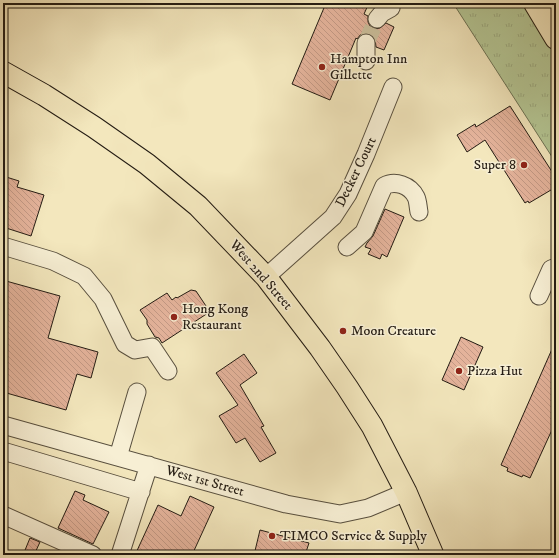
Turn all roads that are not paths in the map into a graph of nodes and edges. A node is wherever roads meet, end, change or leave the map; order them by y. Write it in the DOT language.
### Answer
graph roads {
  1 [pos="535,3"];
  2 [pos="391,8"];
  3 [pos="377,19"];
  4 [pos="556,38"];
  5 [pos="366,43"];
  6 [pos="366,61"];
  7 [pos="3,72"];
  8 [pos="393,87"];
  9 [pos="419,212"];
  10 [pos="3,246"];
  11 [pos="347,247"];
  12 [pos="556,267"];
  13 [pos="266,278"];
  14 [pos="539,296"];
  15 [pos="168,371"];
  16 [pos="137,392"];
  17 [pos="3,425"];
  18 [pos="3,451"];
  19 [pos="118,457"];
  20 [pos="149,465"];
  21 [pos="141,492"];
  22 [pos="406,492"];
  23 [pos="3,515"];
  24 [pos="434,552"];
  25 [pos="93,555"];
  26 [pos="120,555"];
  1 -- 4 [label="highway"];
  2 -- 3 [label="street"];
  5 -- 6 [label="street"];
  7 -- 13 [label="main road, West 2nd Street"];
  8 -- 13 [label="street, Decker Court"];
  9 -- 11 [label="street"];
  10 -- 15 [label="street"];
  12 -- 14 [label="street"];
  13 -- 22 [label="main road, West 2nd Street"];
  16 -- 19 [label="street"];
  17 -- 19 [label="street, West 1st Street"];
  18 -- 21 [label="street"];
  19 -- 20 [label="street, West 1st Street"];
  20 -- 21 [label="street"];
  20 -- 22 [label="street, West 1st Street"];
  21 -- 26 [label="street"];
  22 -- 24 [label="main road, West 2nd Street"];
  23 -- 25 [label="street"];
}
